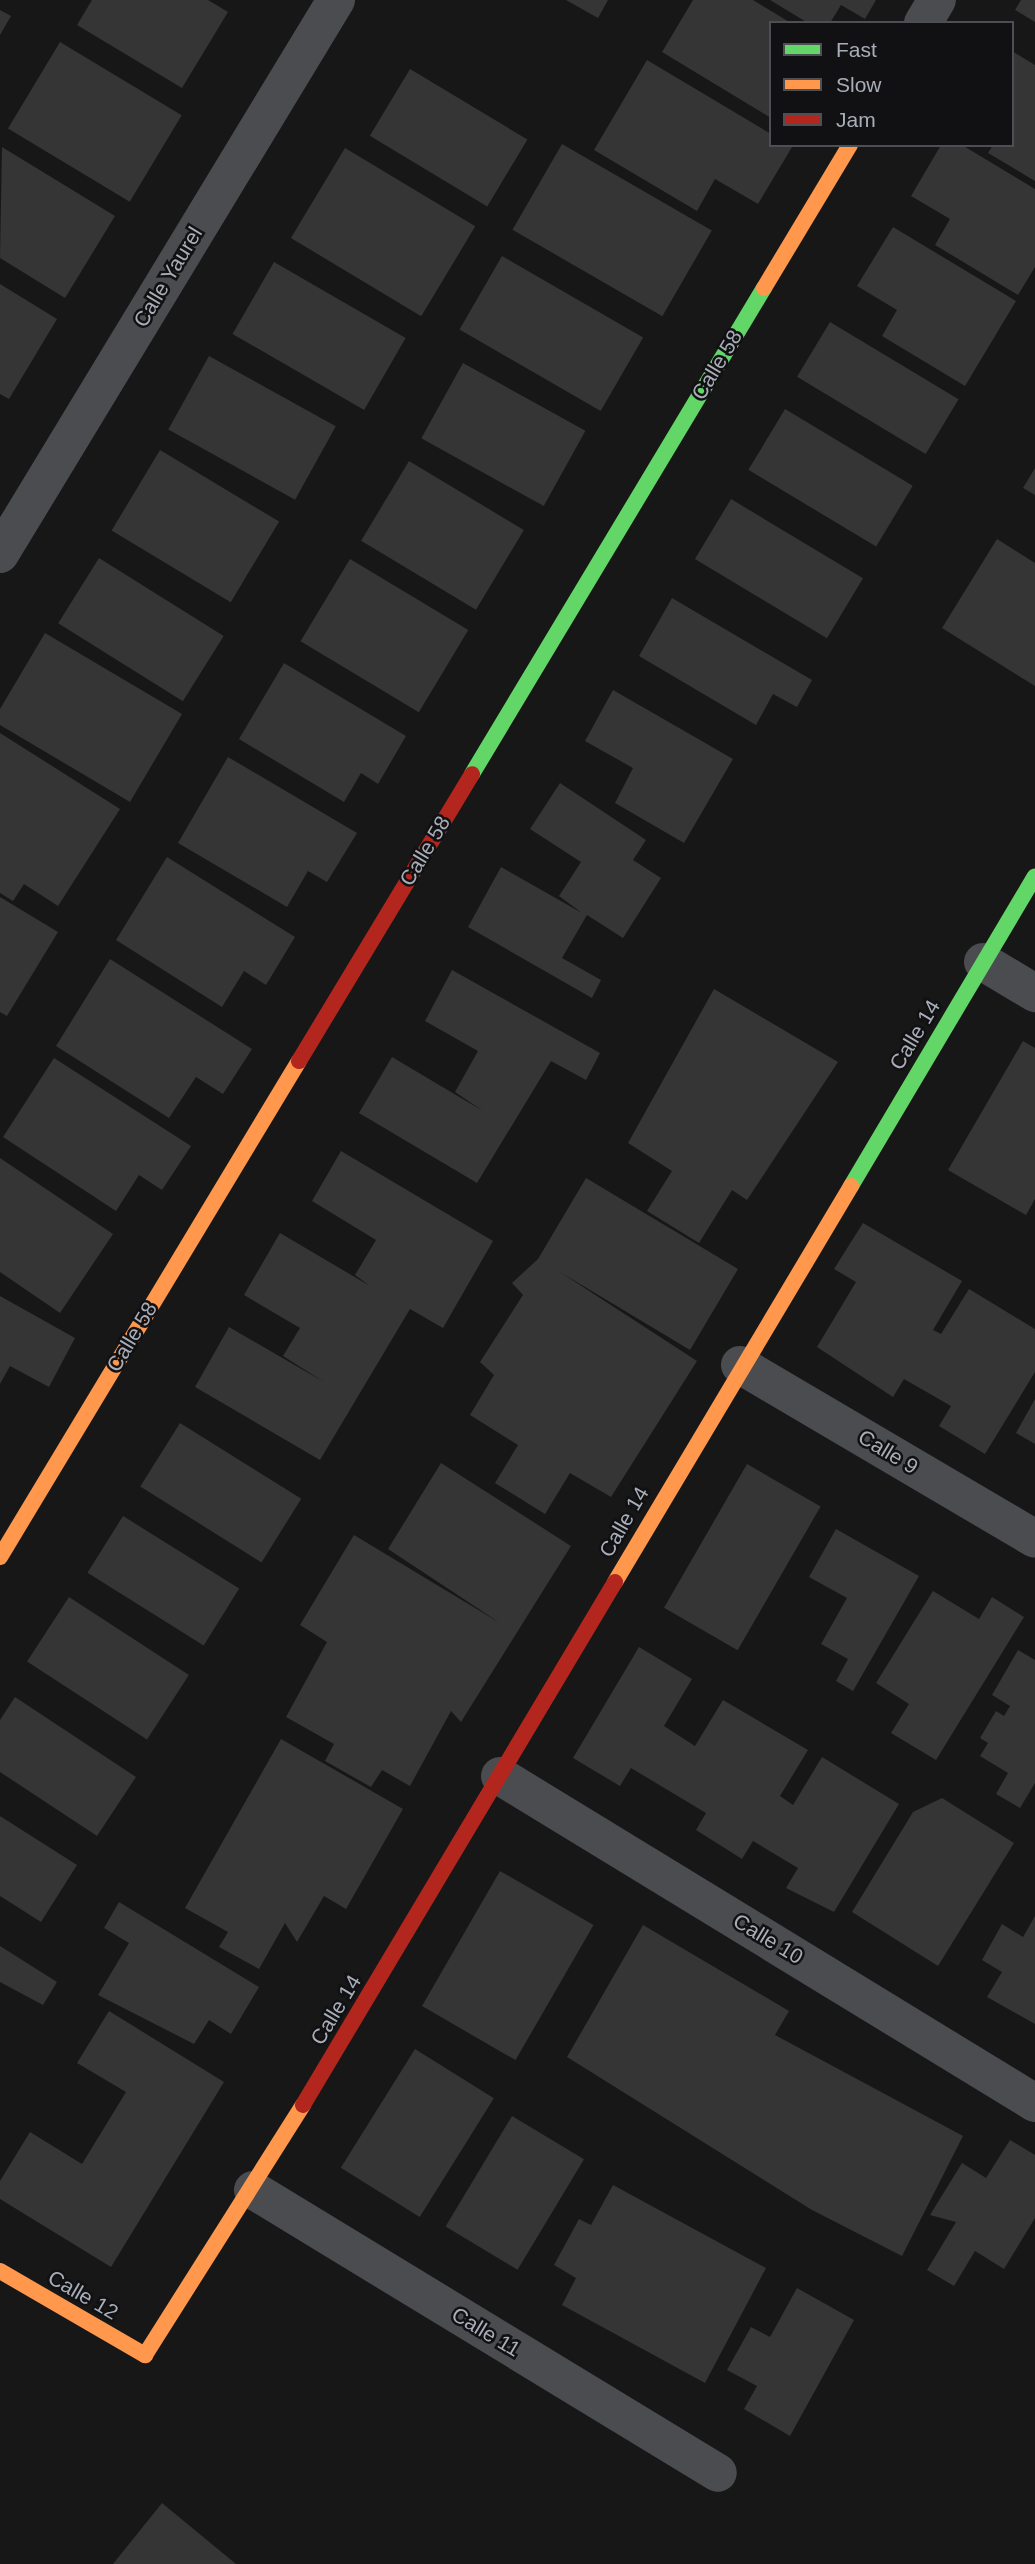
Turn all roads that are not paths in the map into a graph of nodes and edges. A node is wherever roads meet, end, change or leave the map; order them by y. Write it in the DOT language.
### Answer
graph roads {
  1 [pos="336,0"];
  2 [pos="937,0"];
  3 [pos="924,21"];
  4 [pos="849,147"];
  5 [pos="0,554"];
  6 [pos="1035,876"];
  7 [pos="983,962"];
  8 [pos="1035,993"];
  9 [pos="740,1365"];
  10 [pos="1035,1539"];
  11 [pos="0,1557"];
  12 [pos="499,1776"];
  13 [pos="1035,2102"];
  14 [pos="253,2190"];
  15 [pos="0,2271"];
  16 [pos="145,2355"];
  17 [pos="718,2473"];
  1 -- 5 [label="street, Calle Yaurel"];
  2 -- 3 [label="street"];
  4 -- 11 [label="street, Calle 58"];
  6 -- 7 [label="street, Calle 14"];
  7 -- 8 [label="street"];
  7 -- 9 [label="street, Calle 14"];
  9 -- 10 [label="street, Calle 9"];
  9 -- 12 [label="street, Calle 14"];
  12 -- 13 [label="street, Calle 10"];
  12 -- 14 [label="street, Calle 14"];
  14 -- 16 [label="street, Calle 14"];
  14 -- 17 [label="street, Calle 11"];
  15 -- 16 [label="street, Calle 12"];
}
